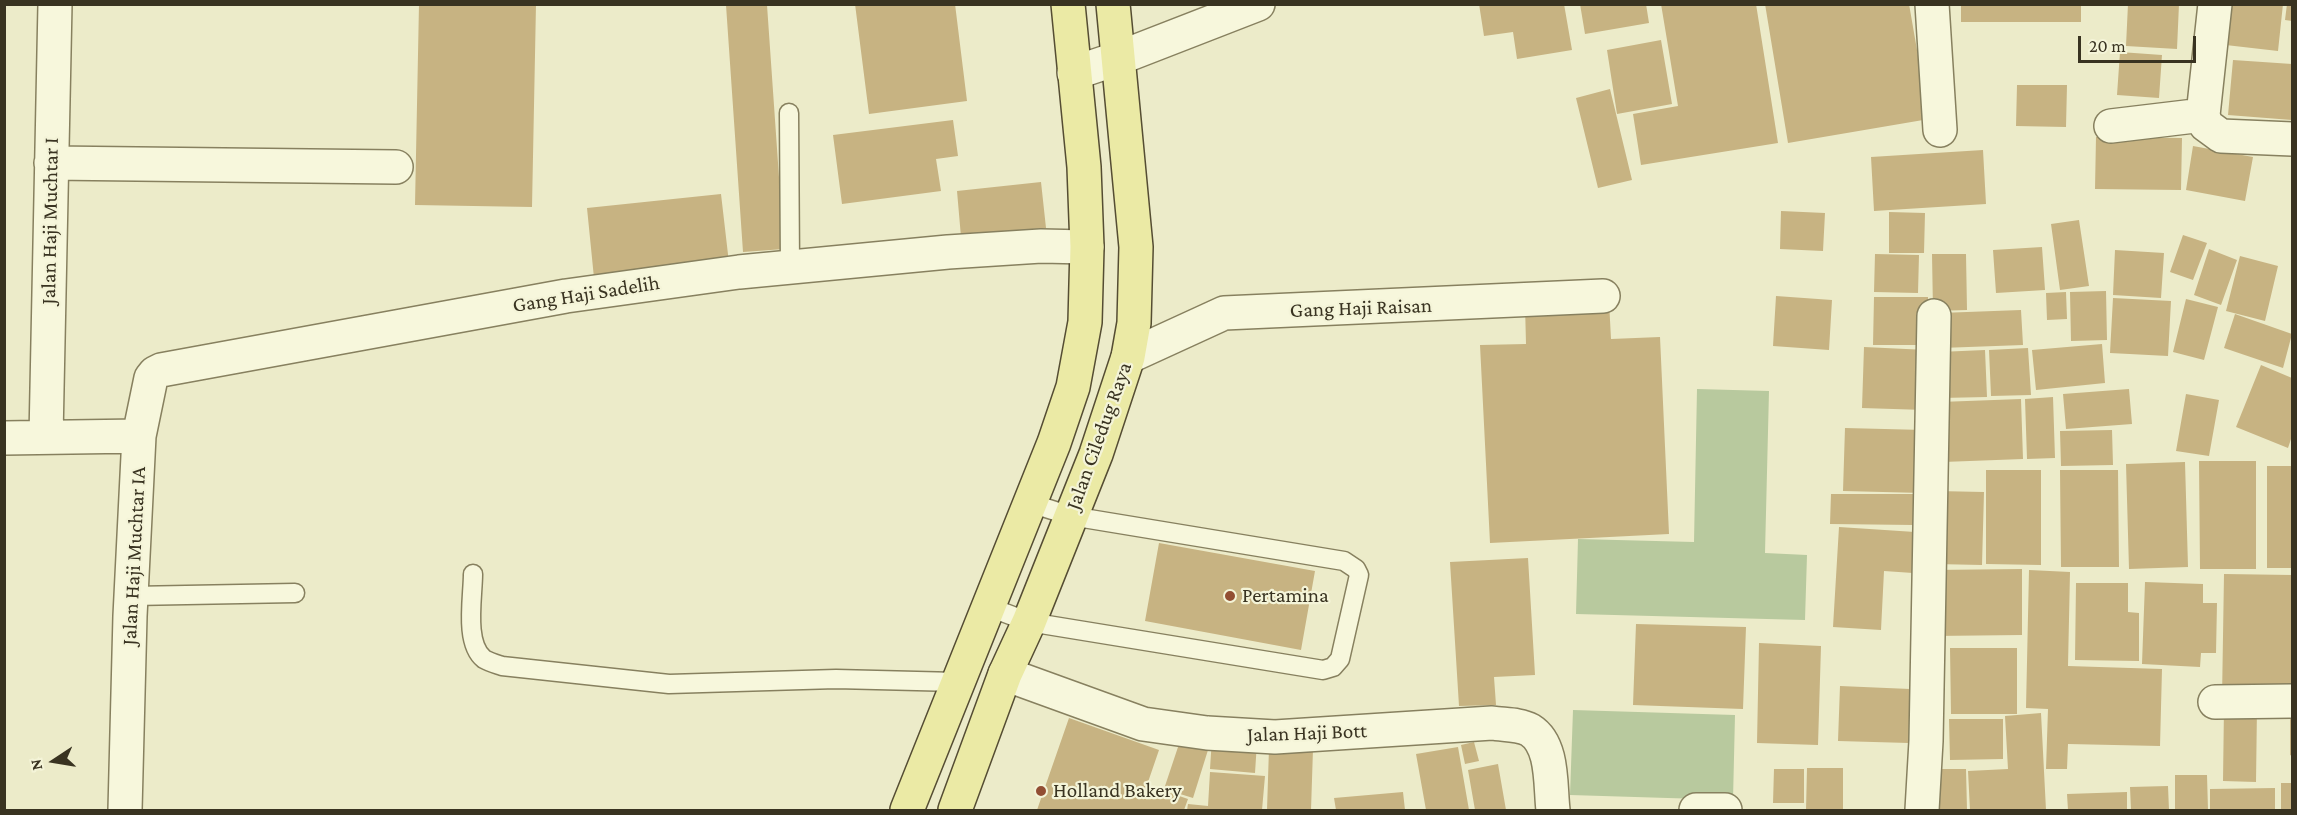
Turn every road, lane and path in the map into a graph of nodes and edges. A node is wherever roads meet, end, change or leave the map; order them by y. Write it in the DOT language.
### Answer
graph roads {
  1 [pos="55,4"];
  2 [pos="1068,4"];
  3 [pos="1113,4"];
  4 [pos="1258,4"];
  5 [pos="1932,4"];
  6 [pos="2215,4"];
  7 [pos="1119,58"];
  8 [pos="1074,73"];
  9 [pos="789,113"];
  10 [pos="2204,115"];
  11 [pos="2111,126"];
  12 [pos="1940,130"];
  13 [pos="2292,139"];
  14 [pos="51,163"];
  15 [pos="396,167"];
  16 [pos="1088,247"];
  17 [pos="790,267"];
  18 [pos="1603,296"];
  19 [pos="1934,316"];
  20 [pos="1128,357"];
  21 [pos="139,436"];
  22 [pos="46,437"];
  23 [pos="4,438"];
  24 [pos="1030,503"];
  25 [pos="1071,516"];
  26 [pos="473,574"];
  27 [pos="295,593"];
  28 [pos="132,596"];
  29 [pos="989,607"];
  30 [pos="1029,622"];
  31 [pos="1005,674"];
  32 [pos="957,682"];
  33 [pos="2215,702"];
  34 [pos="2292,702"];
  35 [pos="125,810"];
  36 [pos="907,810"];
  37 [pos="955,810"];
  38 [pos="1553,810"];
  39 [pos="1696,810"];
  40 [pos="1725,810"];
  41 [pos="1922,810"];
  1 -- 14 [label="street, Jalan Haji Muchtar I"];
  2 -- 8 [label="main road, Jalan Ciledug Raya"];
  3 -- 7 [label="main road, Jalan Ciledug Raya"];
  4 -- 7 [label="street"];
  5 -- 12 [label="street"];
  6 -- 10 [label="street"];
  7 -- 8 [label="street"];
  7 -- 20 [label="main road, Jalan Ciledug Raya"];
  8 -- 16 [label="main road, Jalan Ciledug Raya"];
  9 -- 17 [label="lane"];
  10 -- 11 [label="street"];
  10 -- 13 [label="street"];
  14 -- 15 [label="street"];
  14 -- 22 [label="street, Jalan Haji Muchtar I"];
  16 -- 17 [label="street, Gang Haji Sadelih"];
  16 -- 24 [label="main road, Jalan Ciledug Raya"];
  17 -- 21 [label="street, Gang Haji Sadelih"];
  18 -- 20 [label="street, Gang Haji Raisan"];
  19 -- 41 [label="street"];
  20 -- 25 [label="main road, Jalan Ciledug Raya"];
  21 -- 22 [label="street, Jalan Haji Muchtar IA"];
  21 -- 28 [label="street, Jalan Haji Muchtar IA"];
  22 -- 23 [label="street, Jalan Haji Muchtar IA"];
  24 -- 25 [label="lane"];
  24 -- 29 [label="main road, Jalan Ciledug Raya"];
  25 -- 30 [label="main road, Jalan Ciledug Raya"];
  25 -- 30 [label="lane"];
  26 -- 32 [label="lane"];
  27 -- 28 [label="lane"];
  28 -- 35 [label="street, Jalan Haji Muchtar IA"];
  29 -- 30 [label="lane"];
  29 -- 32 [label="main road, Jalan Ciledug Raya"];
  30 -- 31 [label="main road, Jalan Ciledug Raya"];
  31 -- 37 [label="main road, Jalan Ciledug Raya"];
  31 -- 38 [label="street, Jalan Haji Bott"];
  32 -- 36 [label="main road, Jalan Ciledug Raya"];
  33 -- 34 [label="street"];
  39 -- 40 [label="street"];
}
